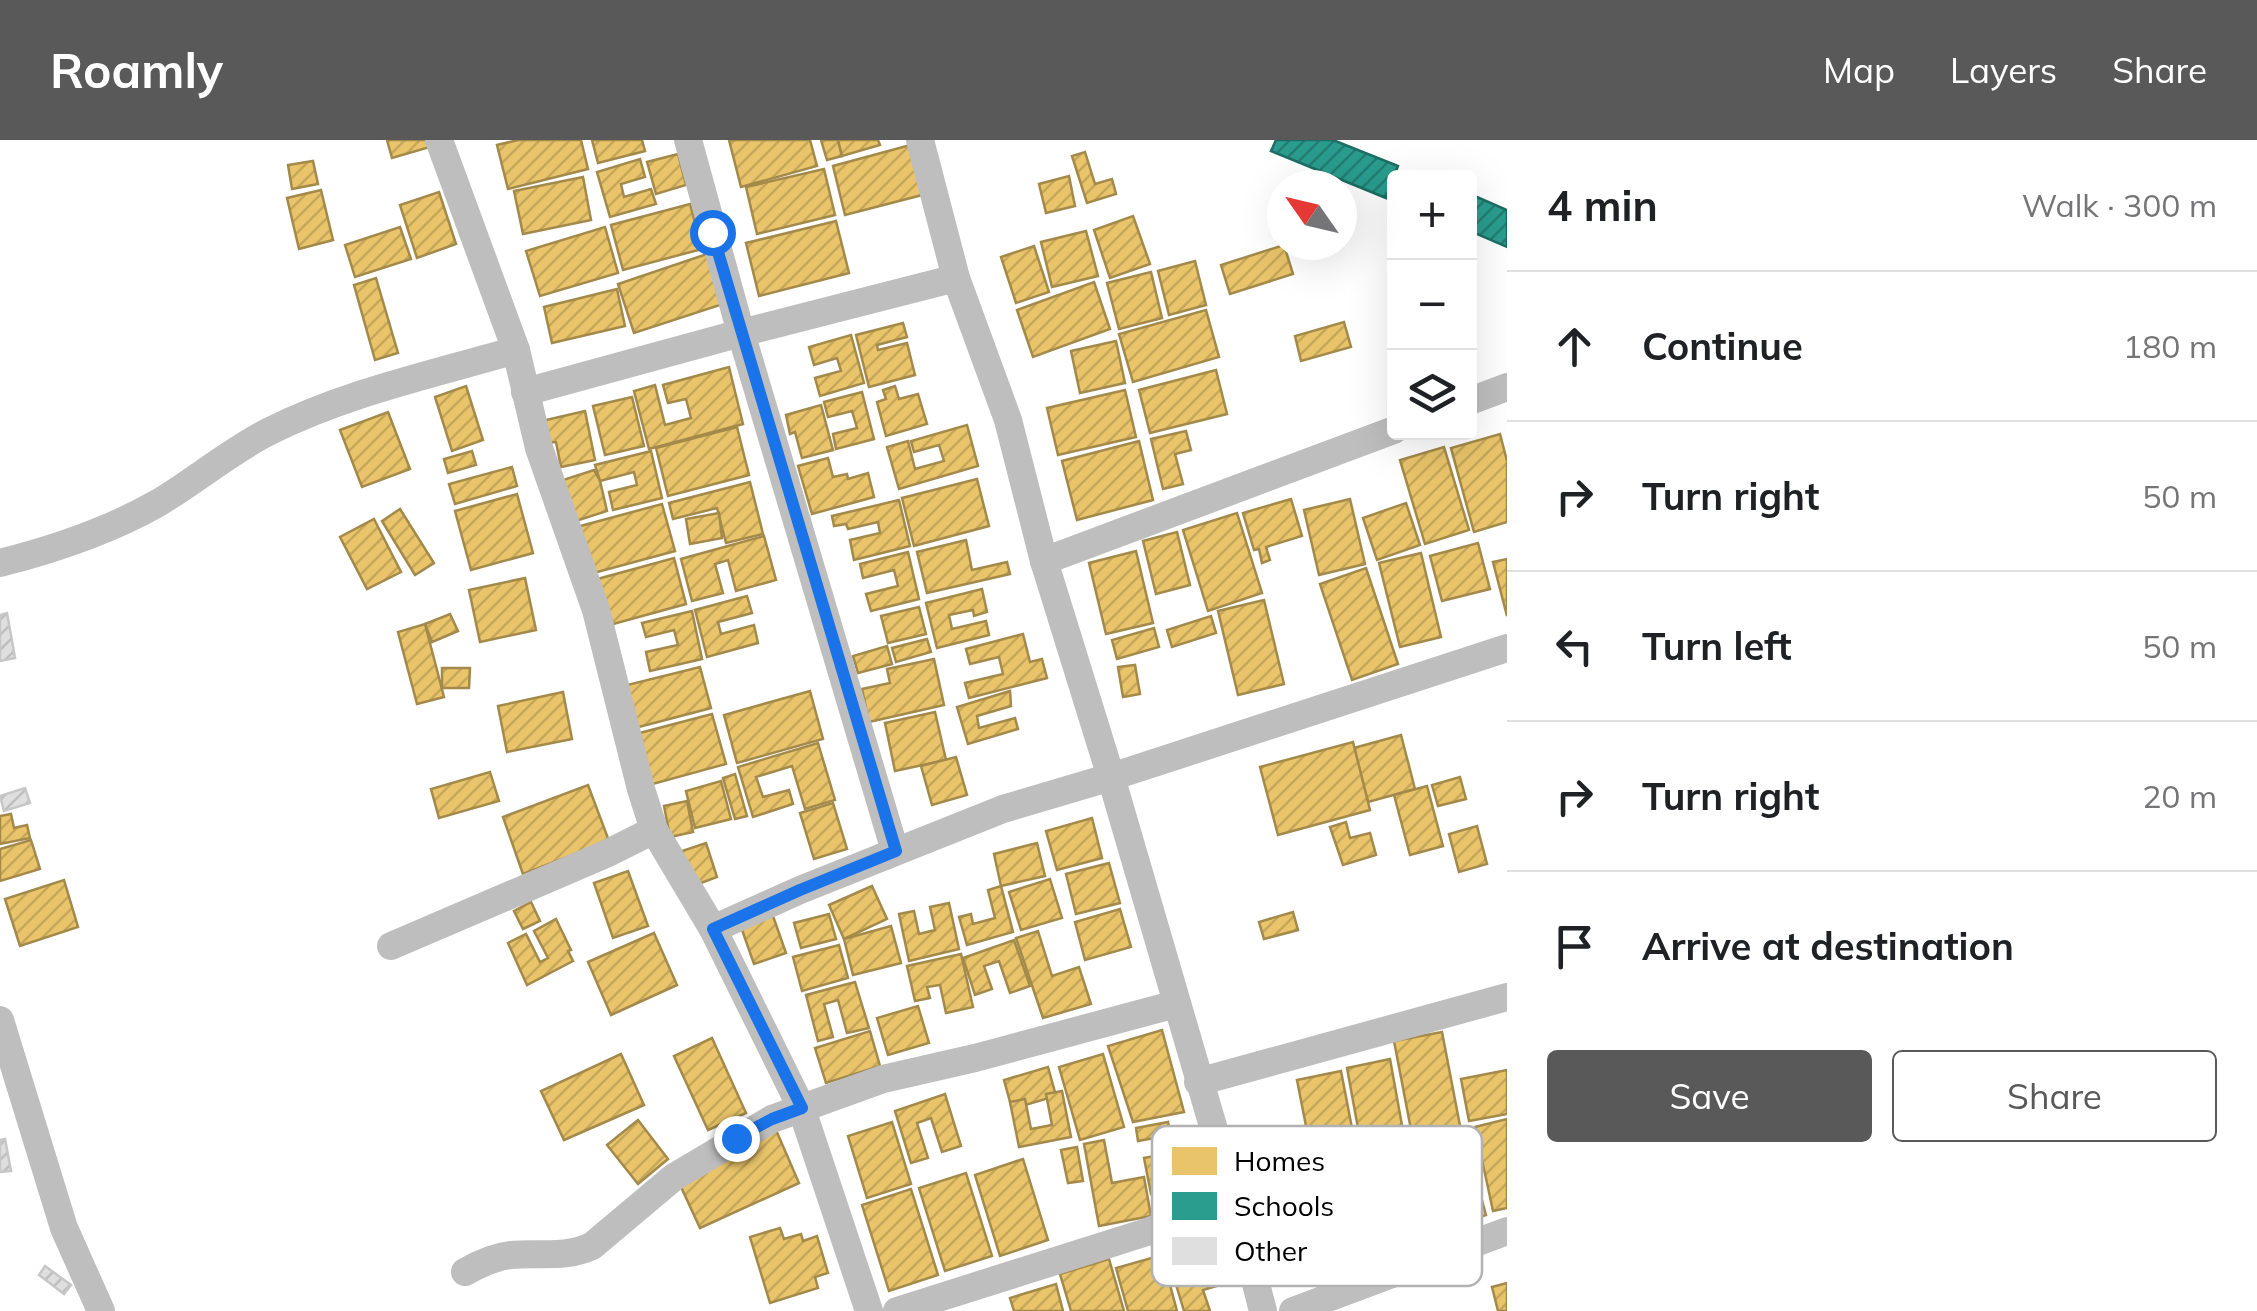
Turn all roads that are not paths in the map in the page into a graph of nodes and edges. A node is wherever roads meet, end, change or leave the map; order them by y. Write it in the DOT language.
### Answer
graph roads {
  1 [pos="439,140"];
  2 [pos="688,140"];
  3 [pos="920,140"];
  4 [pos="956,278"];
  5 [pos="741,333"];
  6 [pos="516,350"];
  7 [pos="1507,387"];
  8 [pos="525,392"];
  9 [pos="1477,399"];
  10 [pos="1387,433"];
  11 [pos="1044,562"];
  12 [pos="0,563"];
  13 [pos="1507,648"];
  14 [pos="1111,776"];
  15 [pos="654,830"];
  16 [pos="896,851"];
  17 [pos="713,929"];
  18 [pos="392,946"];
  19 [pos="1507,997"];
  20 [pos="1176,1004"];
  21 [pos="0,1020"];
  22 [pos="1198,1082"];
  23 [pos="802,1108"];
  24 [pos="1212,1126"];
  25 [pos="1152,1230"];
  26 [pos="1507,1231"];
  27 [pos="1482,1240"];
  28 [pos="465,1272"];
  29 [pos="1257,1286"];
  30 [pos="1360,1286"];
  31 [pos="100,1311"];
  32 [pos="870,1311"];
  33 [pos="897,1311"];
  34 [pos="1263,1311"];
  35 [pos="1293,1311"];
  1 -- 6 [label="street"];
  2 -- 5 [label="street"];
  3 -- 4 [label="street"];
  4 -- 5 [label="street"];
  4 -- 11 [label="street"];
  5 -- 8 [label="street"];
  5 -- 16 [label="street"];
  6 -- 8 [label="street"];
  6 -- 12 [label="street"];
  7 -- 9 [label="street"];
  8 -- 15 [label="street"];
  10 -- 11 [label="street"];
  11 -- 14 [label="street"];
  13 -- 14 [label="street"];
  14 -- 16 [label="street"];
  14 -- 20 [label="street"];
  15 -- 17 [label="street"];
  15 -- 18 [label="street"];
  16 -- 17 [label="street"];
  17 -- 23 [label="street"];
  19 -- 22 [label="street"];
  20 -- 22 [label="street"];
  20 -- 23 [label="street"];
  21 -- 31 [label="street"];
  22 -- 24 [label="street"];
  23 -- 28 [label="street"];
  23 -- 32 [label="street"];
  25 -- 33 [label="street"];
  26 -- 27 [label="street"];
  29 -- 34 [label="street"];
  30 -- 35 [label="street"];
}
